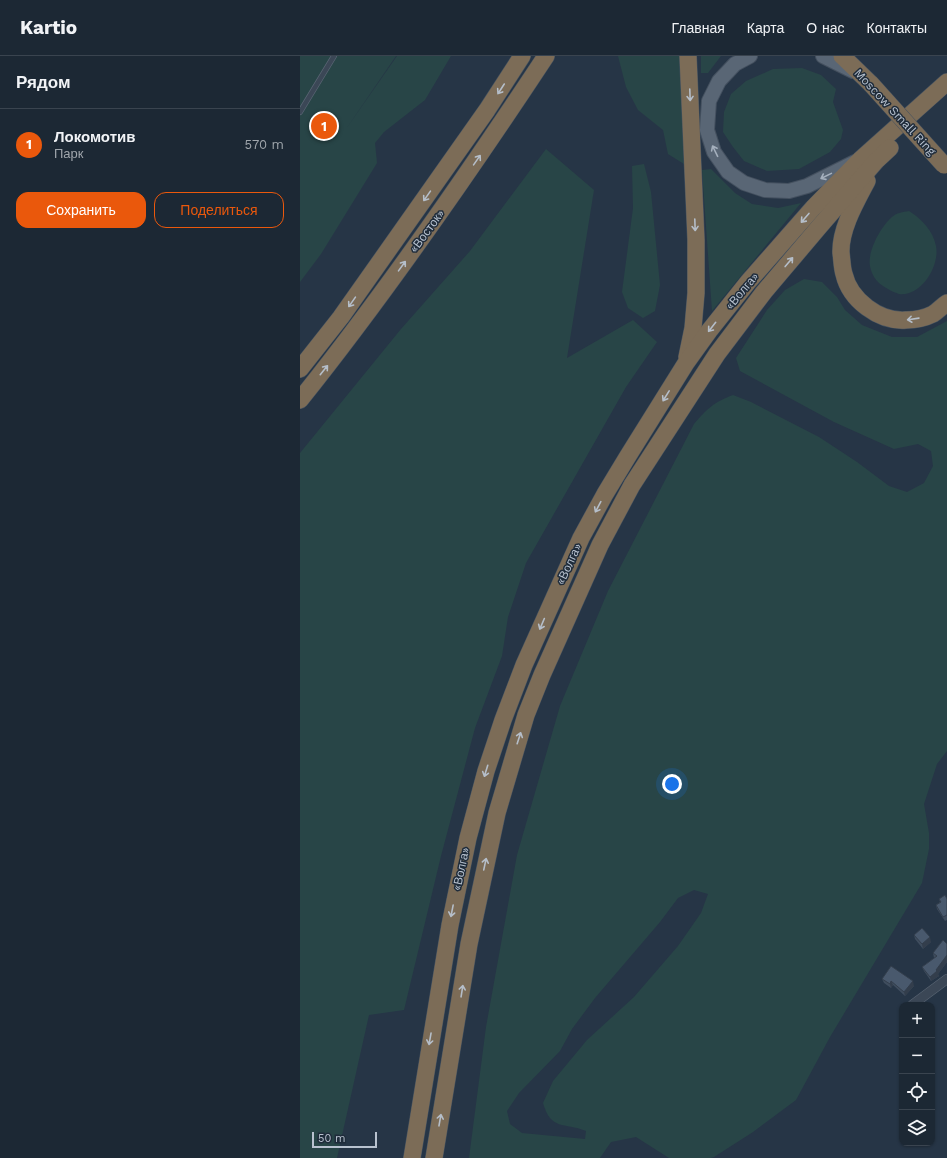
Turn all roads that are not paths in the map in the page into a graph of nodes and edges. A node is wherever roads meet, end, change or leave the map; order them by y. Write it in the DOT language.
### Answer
graph roads {
  1 [pos="334,56"];
  2 [pos="522,56"];
  3 [pos="546,56"];
  4 [pos="688,56"];
  5 [pos="750,56"];
  6 [pos="823,56"];
  7 [pos="842,56"];
  8 [pos="854,56"];
  9 [pos="868,81"];
  10 [pos="946,86"];
  11 [pos="300,112"];
  12 [pos="869,160"];
  13 [pos="946,167"];
  14 [pos="947,303"];
  15 [pos="686,363"];
  16 [pos="300,369"];
  17 [pos="300,400"];
  18 [pos="947,979"];
  19 [pos="916,1002"];
  20 [pos="412,1158"];
  21 [pos="434,1158"];
  1 -- 11 [label="lane"];
  2 -- 16 [label="highway, «Восток», one-way"];
  17 -- 3 [label="highway, «Восток», one-way"];
  4 -- 15 [label="highway, one-way"];
  12 -- 5 [label="main road, one-way"];
  6 -- 9 [label="main road"];
  7 -- 9 [label="highway, Moscow Small Ring"];
  8 -- 9 [label="main road"];
  9 -- 13 [label="highway, Moscow Small Ring, bridge"];
  10 -- 12 [label="highway"];
  14 -- 12 [label="highway, one-way"];
  12 -- 15 [label="highway, «Волга», one-way"];
  21 -- 12 [label="highway, «Волга», one-way"];
  15 -- 20 [label="highway, «Волга», one-way"];
  18 -- 19 [label="street"];
}
